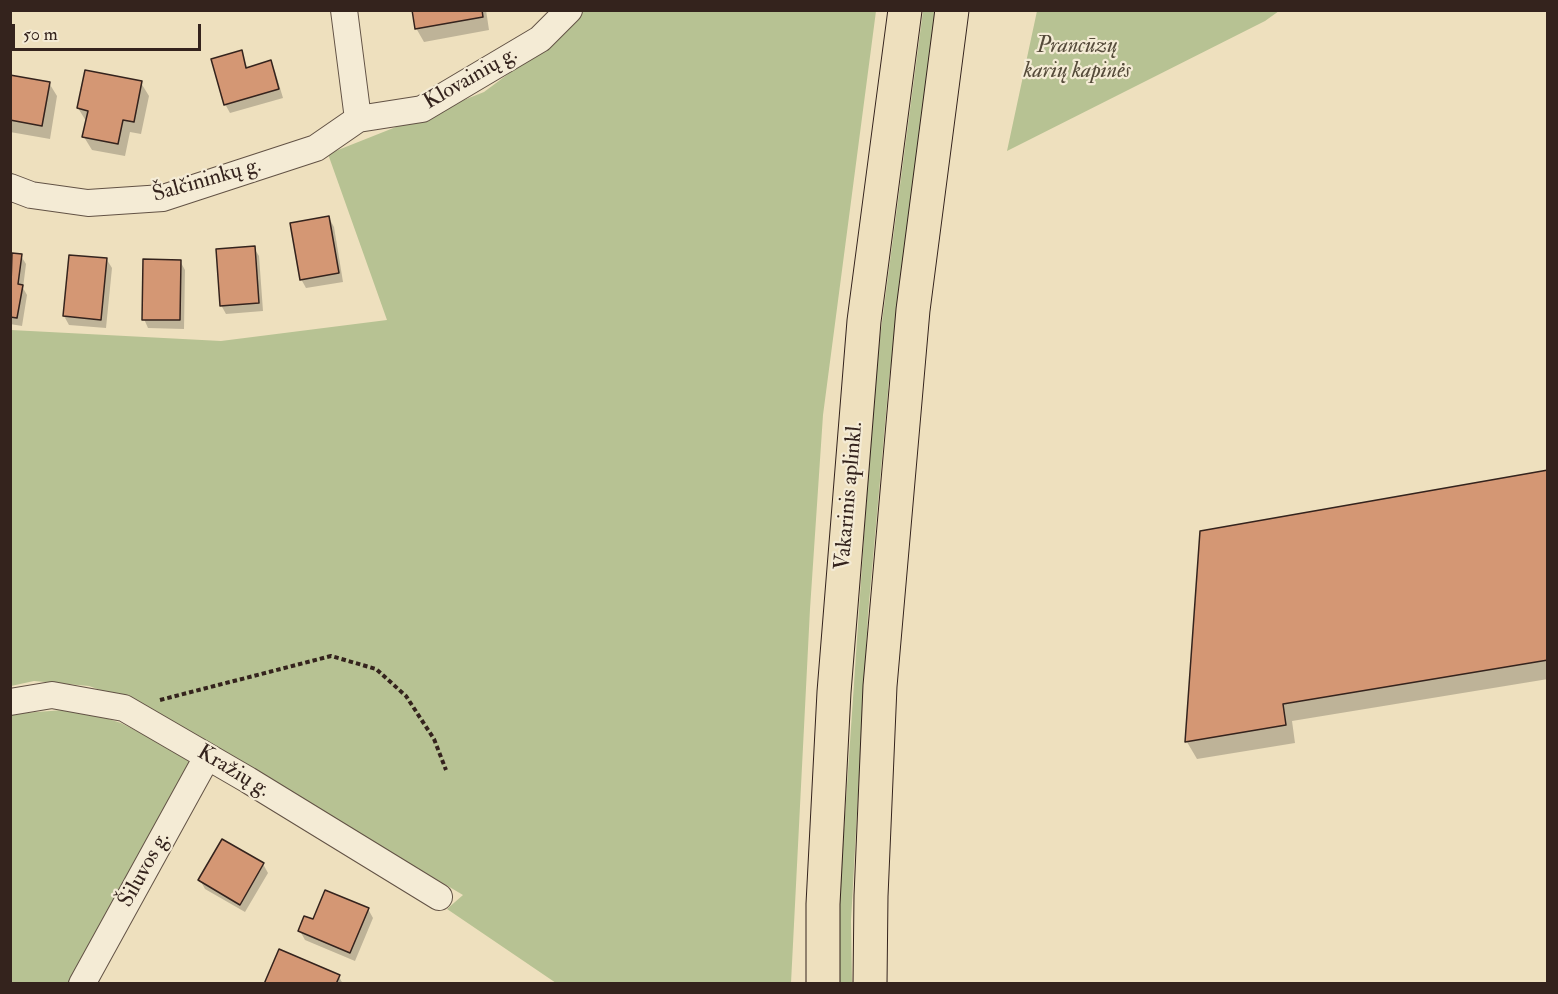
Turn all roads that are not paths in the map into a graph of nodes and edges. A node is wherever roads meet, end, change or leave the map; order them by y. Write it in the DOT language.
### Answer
graph roads {
  1 [pos="344,10"];
  2 [pos="569,10"];
  3 [pos="905,10"];
  4 [pos="952,10"];
  5 [pos="358,119"];
  6 [pos="10,187"];
  7 [pos="10,702"];
  8 [pos="207,757"];
  9 [pos="439,897"];
  10 [pos="82,984"];
  11 [pos="823,984"];
  12 [pos="870,984"];
  1 -- 5 [label="street"];
  2 -- 5 [label="street, Klovainių g."];
  3 -- 11 [label="highway, Vakarinis aplinkl."];
  4 -- 12 [label="highway, Vakarinis aplinkl."];
  5 -- 6 [label="street, Šalčininkų g."];
  7 -- 8 [label="street, Kražių g."];
  8 -- 9 [label="street, Kražių g."];
  8 -- 10 [label="street, Šiluvos g."];
}
